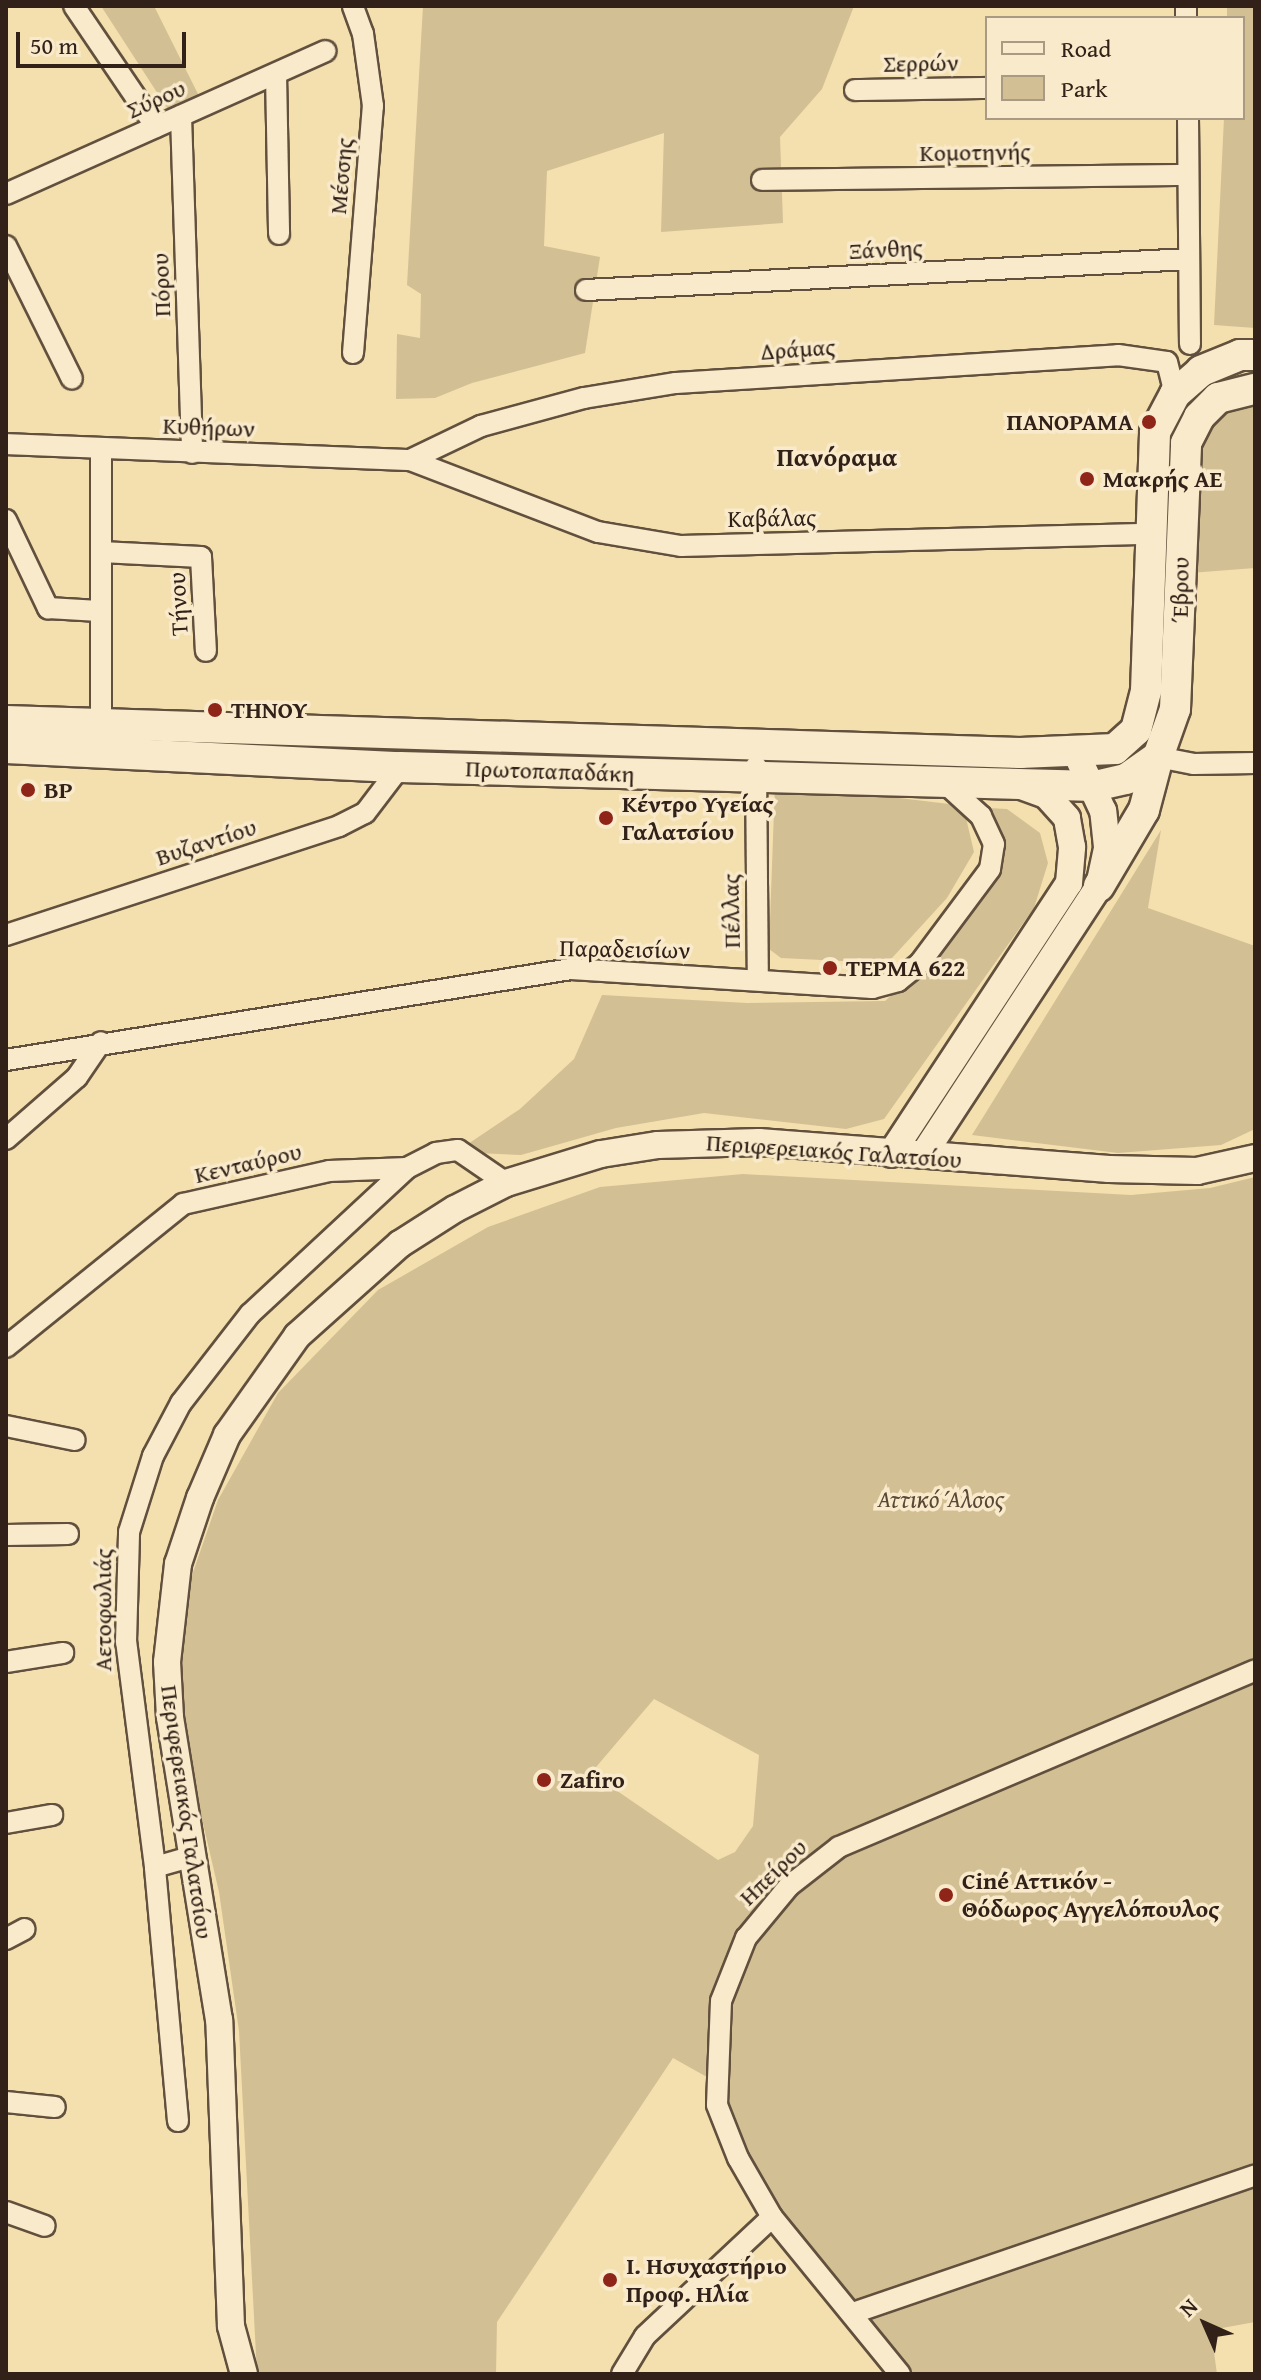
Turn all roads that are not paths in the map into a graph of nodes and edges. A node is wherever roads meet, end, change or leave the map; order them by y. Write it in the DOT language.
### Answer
graph roads {
  1 [pos="74,6"];
  2 [pos="353,6"];
  3 [pos="326,51"];
  4 [pos="276,74"];
  5 [pos="985,88"];
  6 [pos="855,90"];
  7 [pos="181,116"];
  8 [pos="1188,120"];
  9 [pos="156,127"];
  10 [pos="1188,175"];
  11 [pos="762,180"];
  12 [pos="6,194"];
  13 [pos="279,234"];
  14 [pos="6,246"];
  15 [pos="1189,259"];
  16 [pos="586,290"];
  17 [pos="1190,344"];
  18 [pos="353,353"];
  19 [pos="1241,357"];
  20 [pos="1167,362"];
  21 [pos="72,379"];
  22 [pos="1255,389"];
  23 [pos="1175,394"];
  24 [pos="6,444"];
  25 [pos="101,449"];
  26 [pos="192,453"];
  27 [pos="410,460"];
  28 [pos="6,520"];
  29 [pos="1149,534"];
  30 [pos="101,552"];
  31 [pos="99,611"];
  32 [pos="206,651"];
  33 [pos="6,721"];
  34 [pos="101,724"];
  35 [pos="759,746"];
  36 [pos="6,748"];
  37 [pos="1076,753"];
  38 [pos="1158,757"];
  39 [pos="1255,763"];
  40 [pos="400,767"];
  41 [pos="755,776"];
  42 [pos="943,781"];
  43 [pos="1014,784"];
  44 [pos="1095,786"];
  45 [pos="1099,886"];
  46 [pos="6,935"];
  47 [pos="758,980"];
  48 [pos="101,1042"];
  49 [pos="6,1060"];
  50 [pos="6,1139"];
  51 [pos="891,1154"];
  52 [pos="923,1155"];
  53 [pos="1255,1158"];
  54 [pos="407,1168"];
  55 [pos="506,1183"];
  56 [pos="6,1347"];
  57 [pos="6,1426"];
  58 [pos="75,1440"];
  59 [pos="68,1534"];
  60 [pos="6,1535"];
  61 [pos="63,1653"];
  62 [pos="6,1662"];
  63 [pos="1255,1670"];
  64 [pos="52,1815"];
  65 [pos="6,1823"];
  66 [pos="191,1857"];
  67 [pos="155,1867"];
  68 [pos="25,1929"];
  69 [pos="6,1939"];
  70 [pos="6,2102"];
  71 [pos="55,2107"];
  72 [pos="178,2121"];
  73 [pos="1255,2175"];
  74 [pos="6,2212"];
  75 [pos="772,2217"];
  76 [pos="45,2226"];
  77 [pos="853,2313"];
  78 [pos="244,2374"];
  79 [pos="622,2374"];
  80 [pos="900,2374"];
  1 -- 9 [label="street"];
  2 -- 18 [label="street, Μέσσης"];
  3 -- 4 [label="street, Σύρου"];
  4 -- 7 [label="street, Σύρου"];
  4 -- 13 [label="street"];
  5 -- 6 [label="street, Σερρών"];
  7 -- 9 [label="street, Σύρου"];
  7 -- 26 [label="street, Πόρου"];
  8 -- 10 [label="street"];
  9 -- 12 [label="street, Σύρου"];
  10 -- 11 [label="street, Κομοτηνής"];
  10 -- 15 [label="street"];
  14 -- 21 [label="street"];
  15 -- 16 [label="street, Ξάνθης"];
  15 -- 17 [label="street"];
  17 -- 19 [label="street, Έβρου"];
  17 -- 20 [label="street"];
  19 -- 23 [label="main road, Έβρου"];
  20 -- 23 [label="street"];
  20 -- 27 [label="street, Δράμας"];
  22 -- 38 [label="main road, Έβρου"];
  23 -- 29 [label="main road, Έβρου"];
  24 -- 25 [label="street, Κυθήρων"];
  25 -- 26 [label="street, Κυθήρων"];
  25 -- 30 [label="street"];
  26 -- 27 [label="street, Κυθήρων"];
  27 -- 29 [label="street, Καβάλας"];
  28 -- 31 [label="street"];
  29 -- 37 [label="main road, Έβρου"];
  30 -- 31 [label="street"];
  30 -- 32 [label="street, Τήνου"];
  31 -- 34 [label="street"];
  33 -- 34 [label="main road, Πρωτοπαπαδάκη"];
  34 -- 35 [label="main road, Πρωτοπαπαδάκη"];
  35 -- 37 [label="main road, Πρωτοπαπαδάκη"];
  35 -- 41 [label="street, Πέλλας"];
  36 -- 40 [label="main road, Πρωτοπαπαδάκη"];
  37 -- 44 [label="street"];
  38 -- 39 [label="street"];
  38 -- 44 [label="main road"];
  38 -- 45 [label="main road, Έβρου"];
  40 -- 41 [label="main road, Πρωτοπαπαδάκη"];
  40 -- 46 [label="street, Βυζαντίου"];
  41 -- 42 [label="main road, Πρωτοπαπαδάκη"];
  41 -- 47 [label="street, Πέλλας"];
  42 -- 43 [label="main road, Πρωτοπαπαδάκη"];
  42 -- 47 [label="street, Παραδεισίων"];
  43 -- 44 [label="main road, Πρωτοπαπαδάκη"];
  43 -- 51 [label="street"];
  44 -- 45 [label="street"];
  45 -- 52 [label="street"];
  47 -- 48 [label="street, Παραδεισίων"];
  48 -- 49 [label="street, Παραδεισίων"];
  48 -- 50 [label="street"];
  51 -- 52 [label="street, Περιφερειακός Γαλατσίου"];
  51 -- 55 [label="street, Περιφερειακός Γαλατσίου"];
  52 -- 53 [label="street, Περιφερειακός Γαλατσίου"];
  54 -- 55 [label="street, Αετοφωλιάς"];
  54 -- 56 [label="street, Κενταύρου"];
  54 -- 67 [label="street, Αετοφωλιάς"];
  55 -- 66 [label="street, Περιφερειακός Γαλατσίου"];
  57 -- 58 [label="street"];
  59 -- 60 [label="street"];
  61 -- 62 [label="street"];
  63 -- 75 [label="street, Ηπείρου"];
  64 -- 65 [label="street"];
  66 -- 67 [label="street"];
  66 -- 78 [label="street, Περιφερειακός Γαλατσίου"];
  67 -- 72 [label="street, Αετοφωλιάς"];
  68 -- 69 [label="street"];
  70 -- 71 [label="street"];
  73 -- 77 [label="street"];
  74 -- 76 [label="street"];
  75 -- 77 [label="street, Ηπείρου"];
  75 -- 79 [label="street"];
  77 -- 80 [label="street, Ηπείρου"];
}
